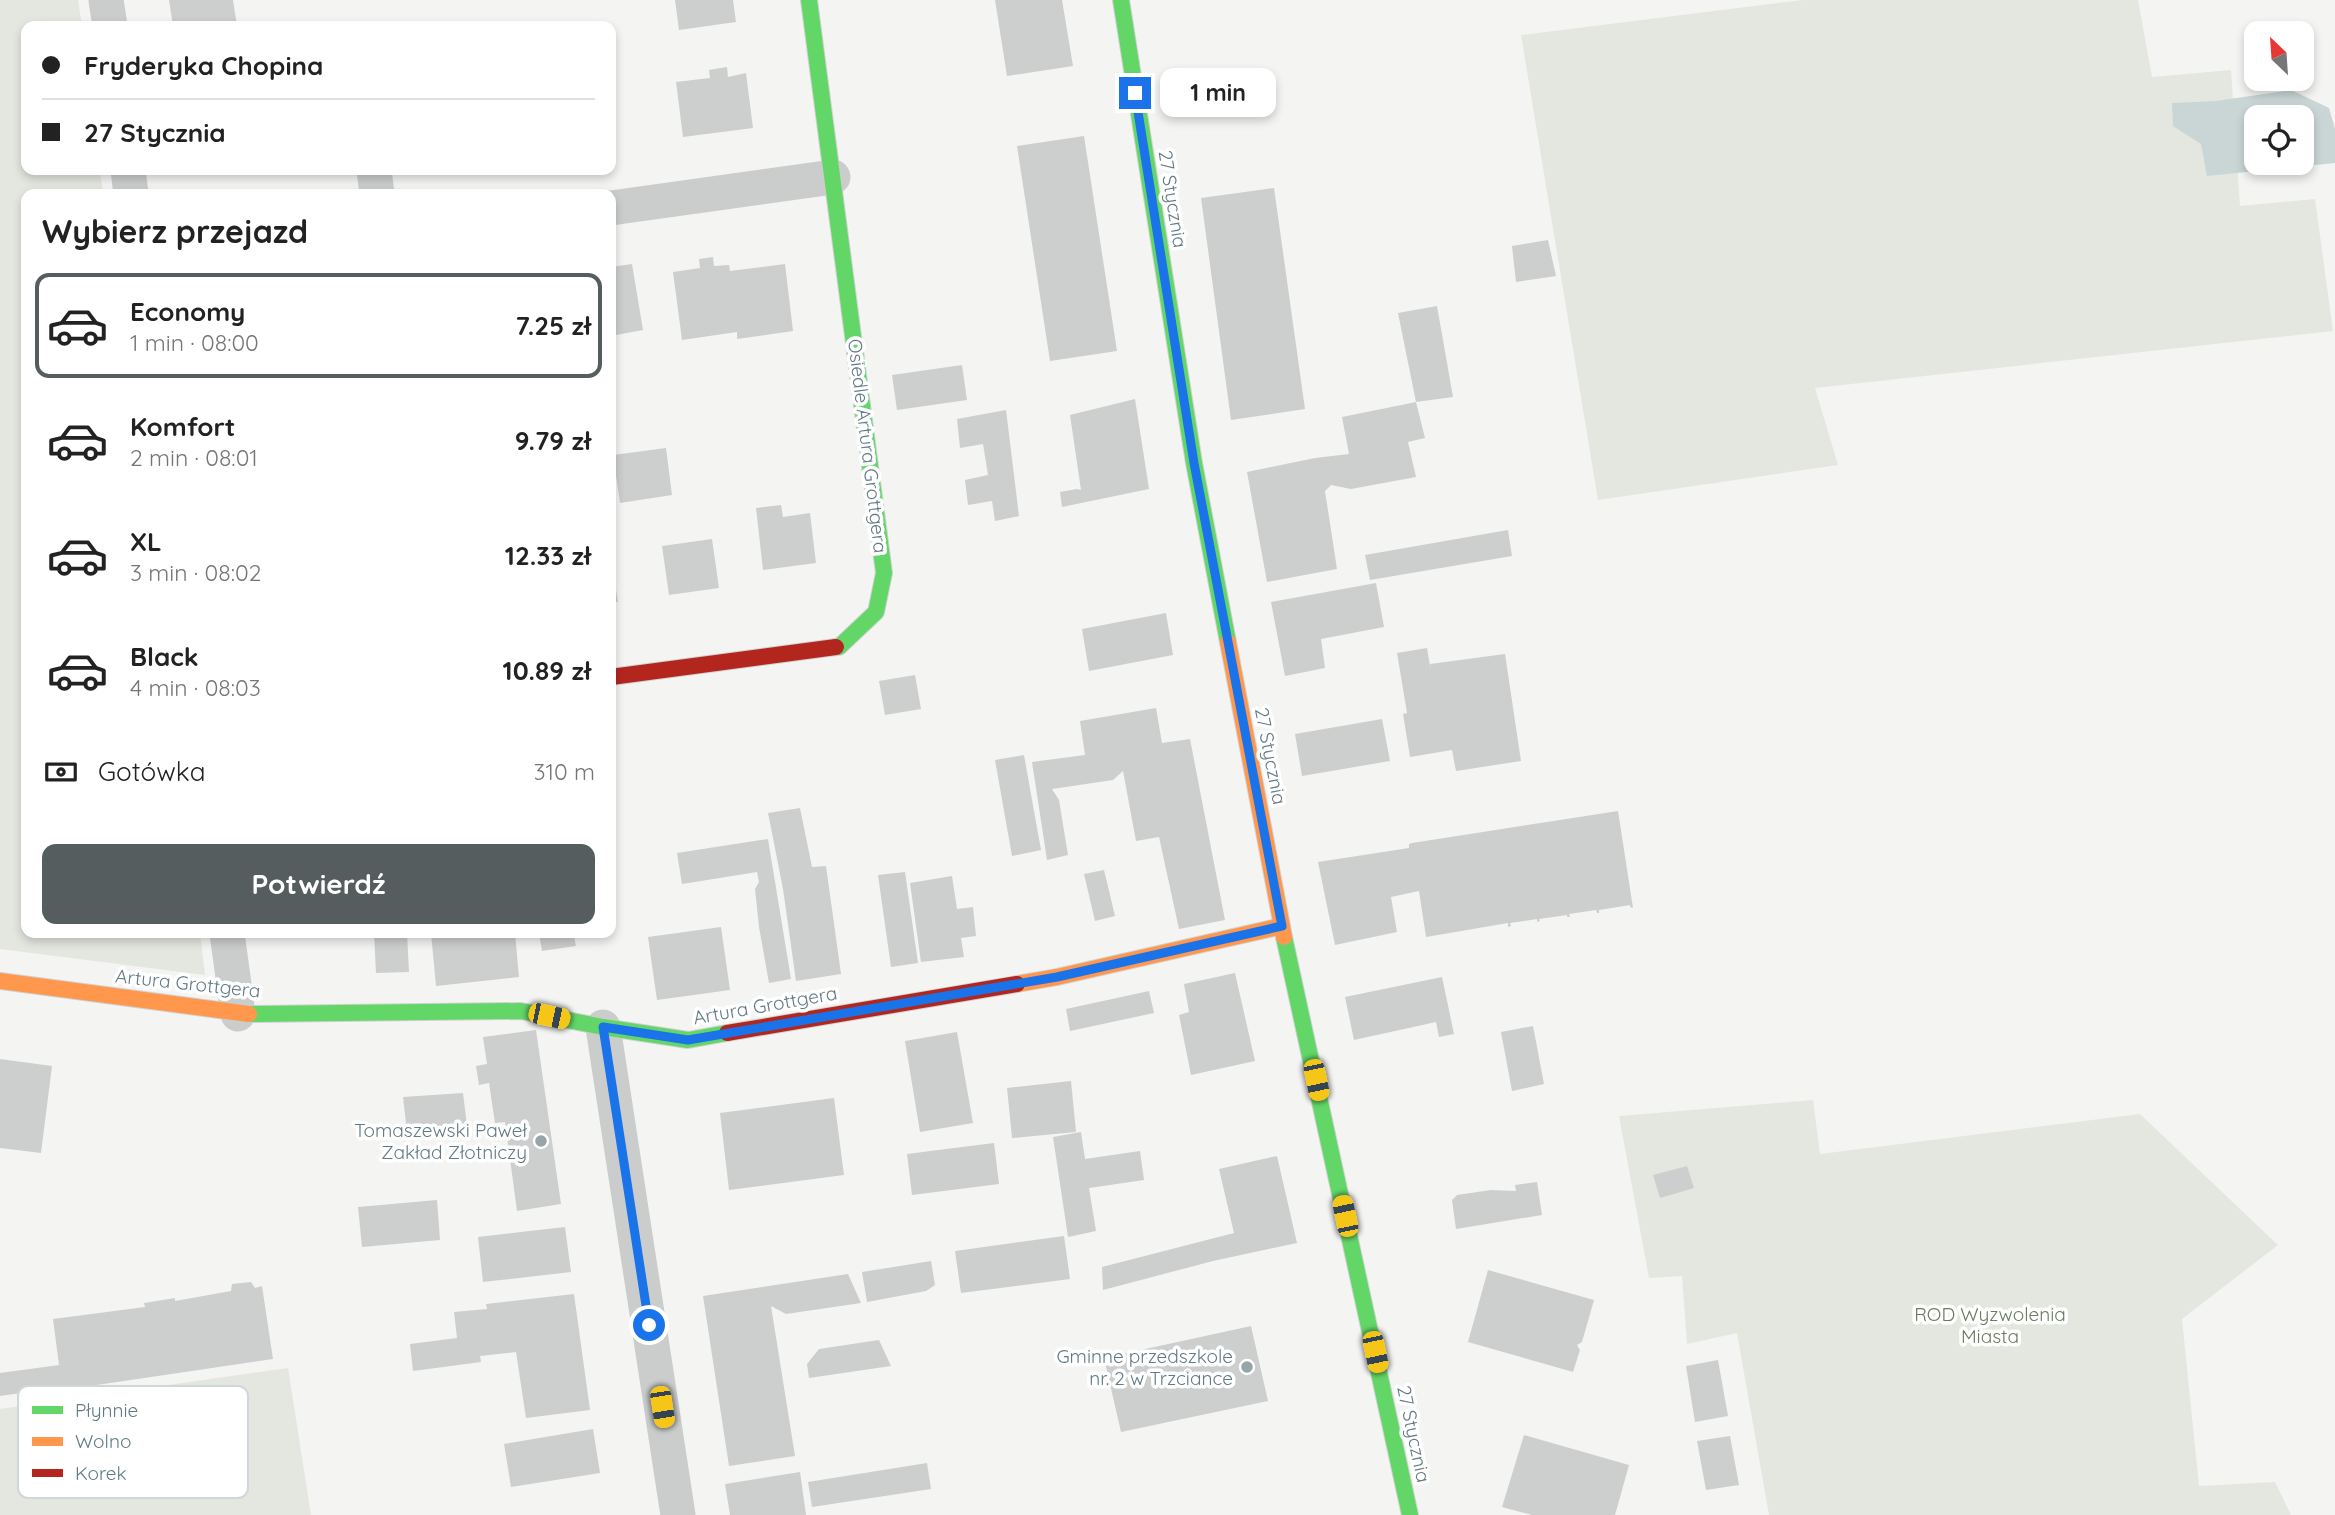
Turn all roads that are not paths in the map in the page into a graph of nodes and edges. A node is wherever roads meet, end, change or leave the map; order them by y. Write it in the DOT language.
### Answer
graph roads {
  1 [pos="106,0"];
  2 [pos="809,0"];
  3 [pos="1121,0"];
  4 [pos="109,21"];
  5 [pos="834,177"];
  6 [pos="616,207"];
  7 [pos="616,676"];
  8 [pos="1282,926"];
  9 [pos="228,938"];
  10 [pos="0,981"];
  11 [pos="238,1014"];
  12 [pos="603,1027"];
  13 [pos="678,1515"];
  14 [pos="1410,1515"];
  1 -- 4 [label="street"];
  2 -- 5 [label="street, Osiedle Artura Grottgera"];
  3 -- 8 [label="street, 27 Stycznia"];
  5 -- 6 [label="street"];
  5 -- 7 [label="street, Osiedle Artura Grottgera"];
  8 -- 12 [label="street, Artura Grottgera"];
  8 -- 14 [label="street, 27 Stycznia"];
  9 -- 11 [label="street"];
  10 -- 11 [label="street, Artura Grottgera"];
  11 -- 12 [label="street, Artura Grottgera"];
  12 -- 13 [label="street"];
}
